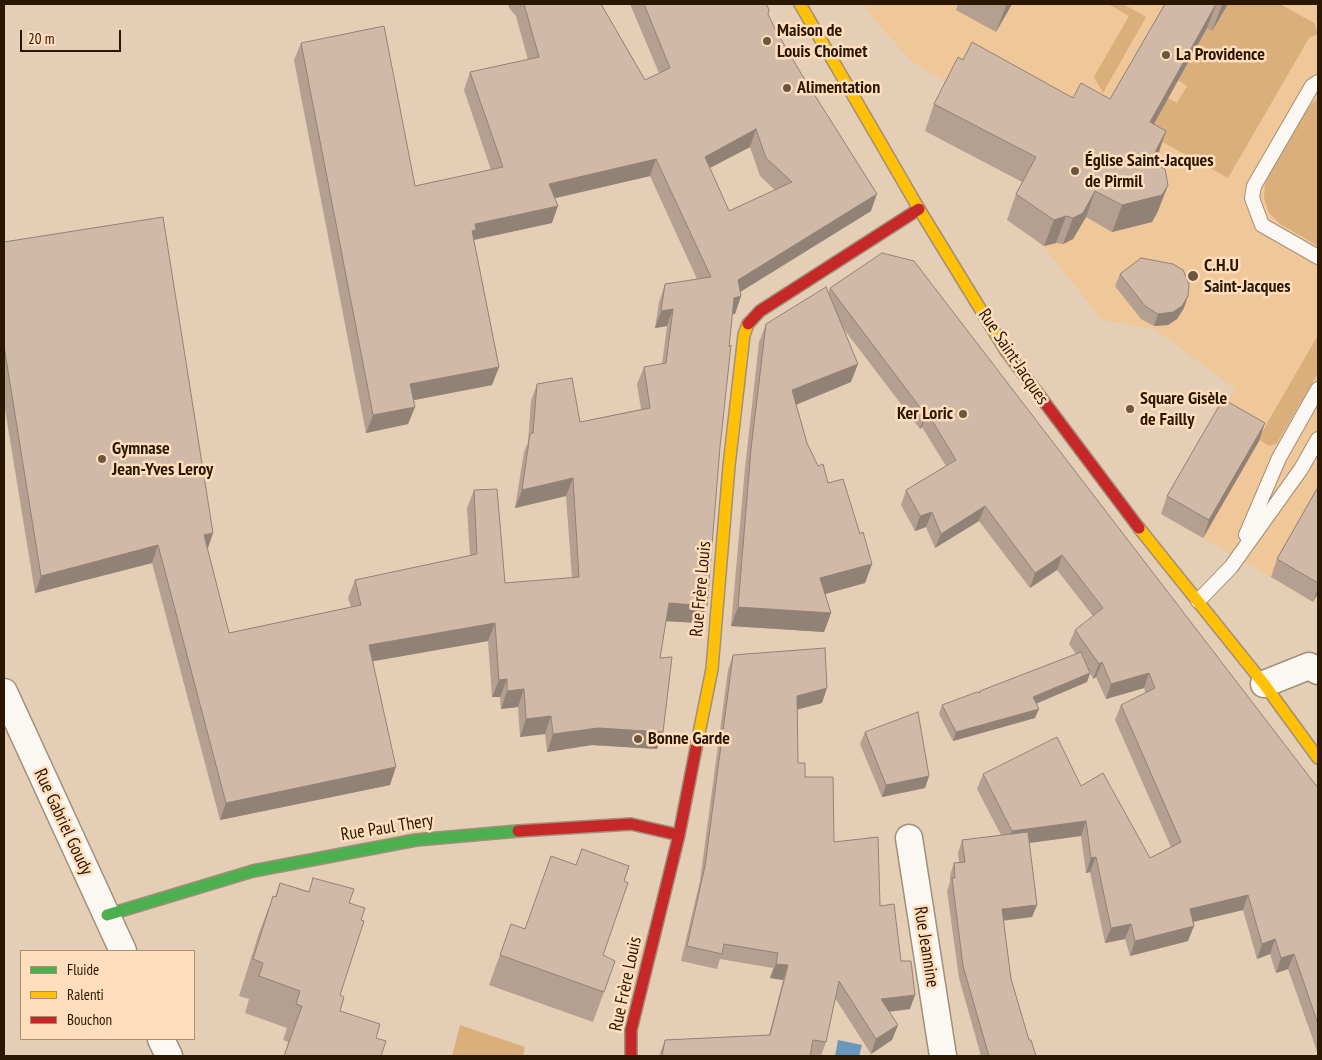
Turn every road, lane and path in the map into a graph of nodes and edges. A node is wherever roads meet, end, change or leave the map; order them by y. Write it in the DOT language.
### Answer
graph roads {
  1 [pos="800,4"];
  2 [pos="1318,82"];
  3 [pos="919,209"];
  4 [pos="1318,257"];
  5 [pos="1318,389"];
  6 [pos="1318,439"];
  7 [pos="1237,556"];
  8 [pos="1198,601"];
  9 [pos="1318,671"];
  10 [pos="1264,684"];
  11 [pos="4,692"];
  12 [pos="1318,758"];
  13 [pos="679,836"];
  14 [pos="909,838"];
  15 [pos="108,915"];
  16 [pos="123,950"];
  17 [pos="161,1040"];
  18 [pos="169,1056"];
  19 [pos="630,1056"];
  20 [pos="943,1056"];
  1 -- 3 [label="street, Rue Saint-Jacques"];
  2 -- 4 [label="lane"];
  3 -- 8 [label="street, Rue Saint-Jacques"];
  3 -- 13 [label="street, Rue Frère Louis"];
  5 -- 7 [label="lane"];
  6 -- 7 [label="lane"];
  7 -- 8 [label="lane"];
  8 -- 10 [label="street, Rue Saint-Jacques"];
  9 -- 10 [label="street"];
  10 -- 12 [label="street, Rue Saint-Jacques"];
  11 -- 15 [label="street, Rue Gabriel Goudy"];
  13 -- 15 [label="street, Rue Paul Thery"];
  13 -- 19 [label="street, Rue Frère Louis"];
  14 -- 20 [label="street, Rue Jeannine"];
  15 -- 16 [label="street, Rue Gabriel Goudy"];
  17 -- 18 [label="street"];
}
